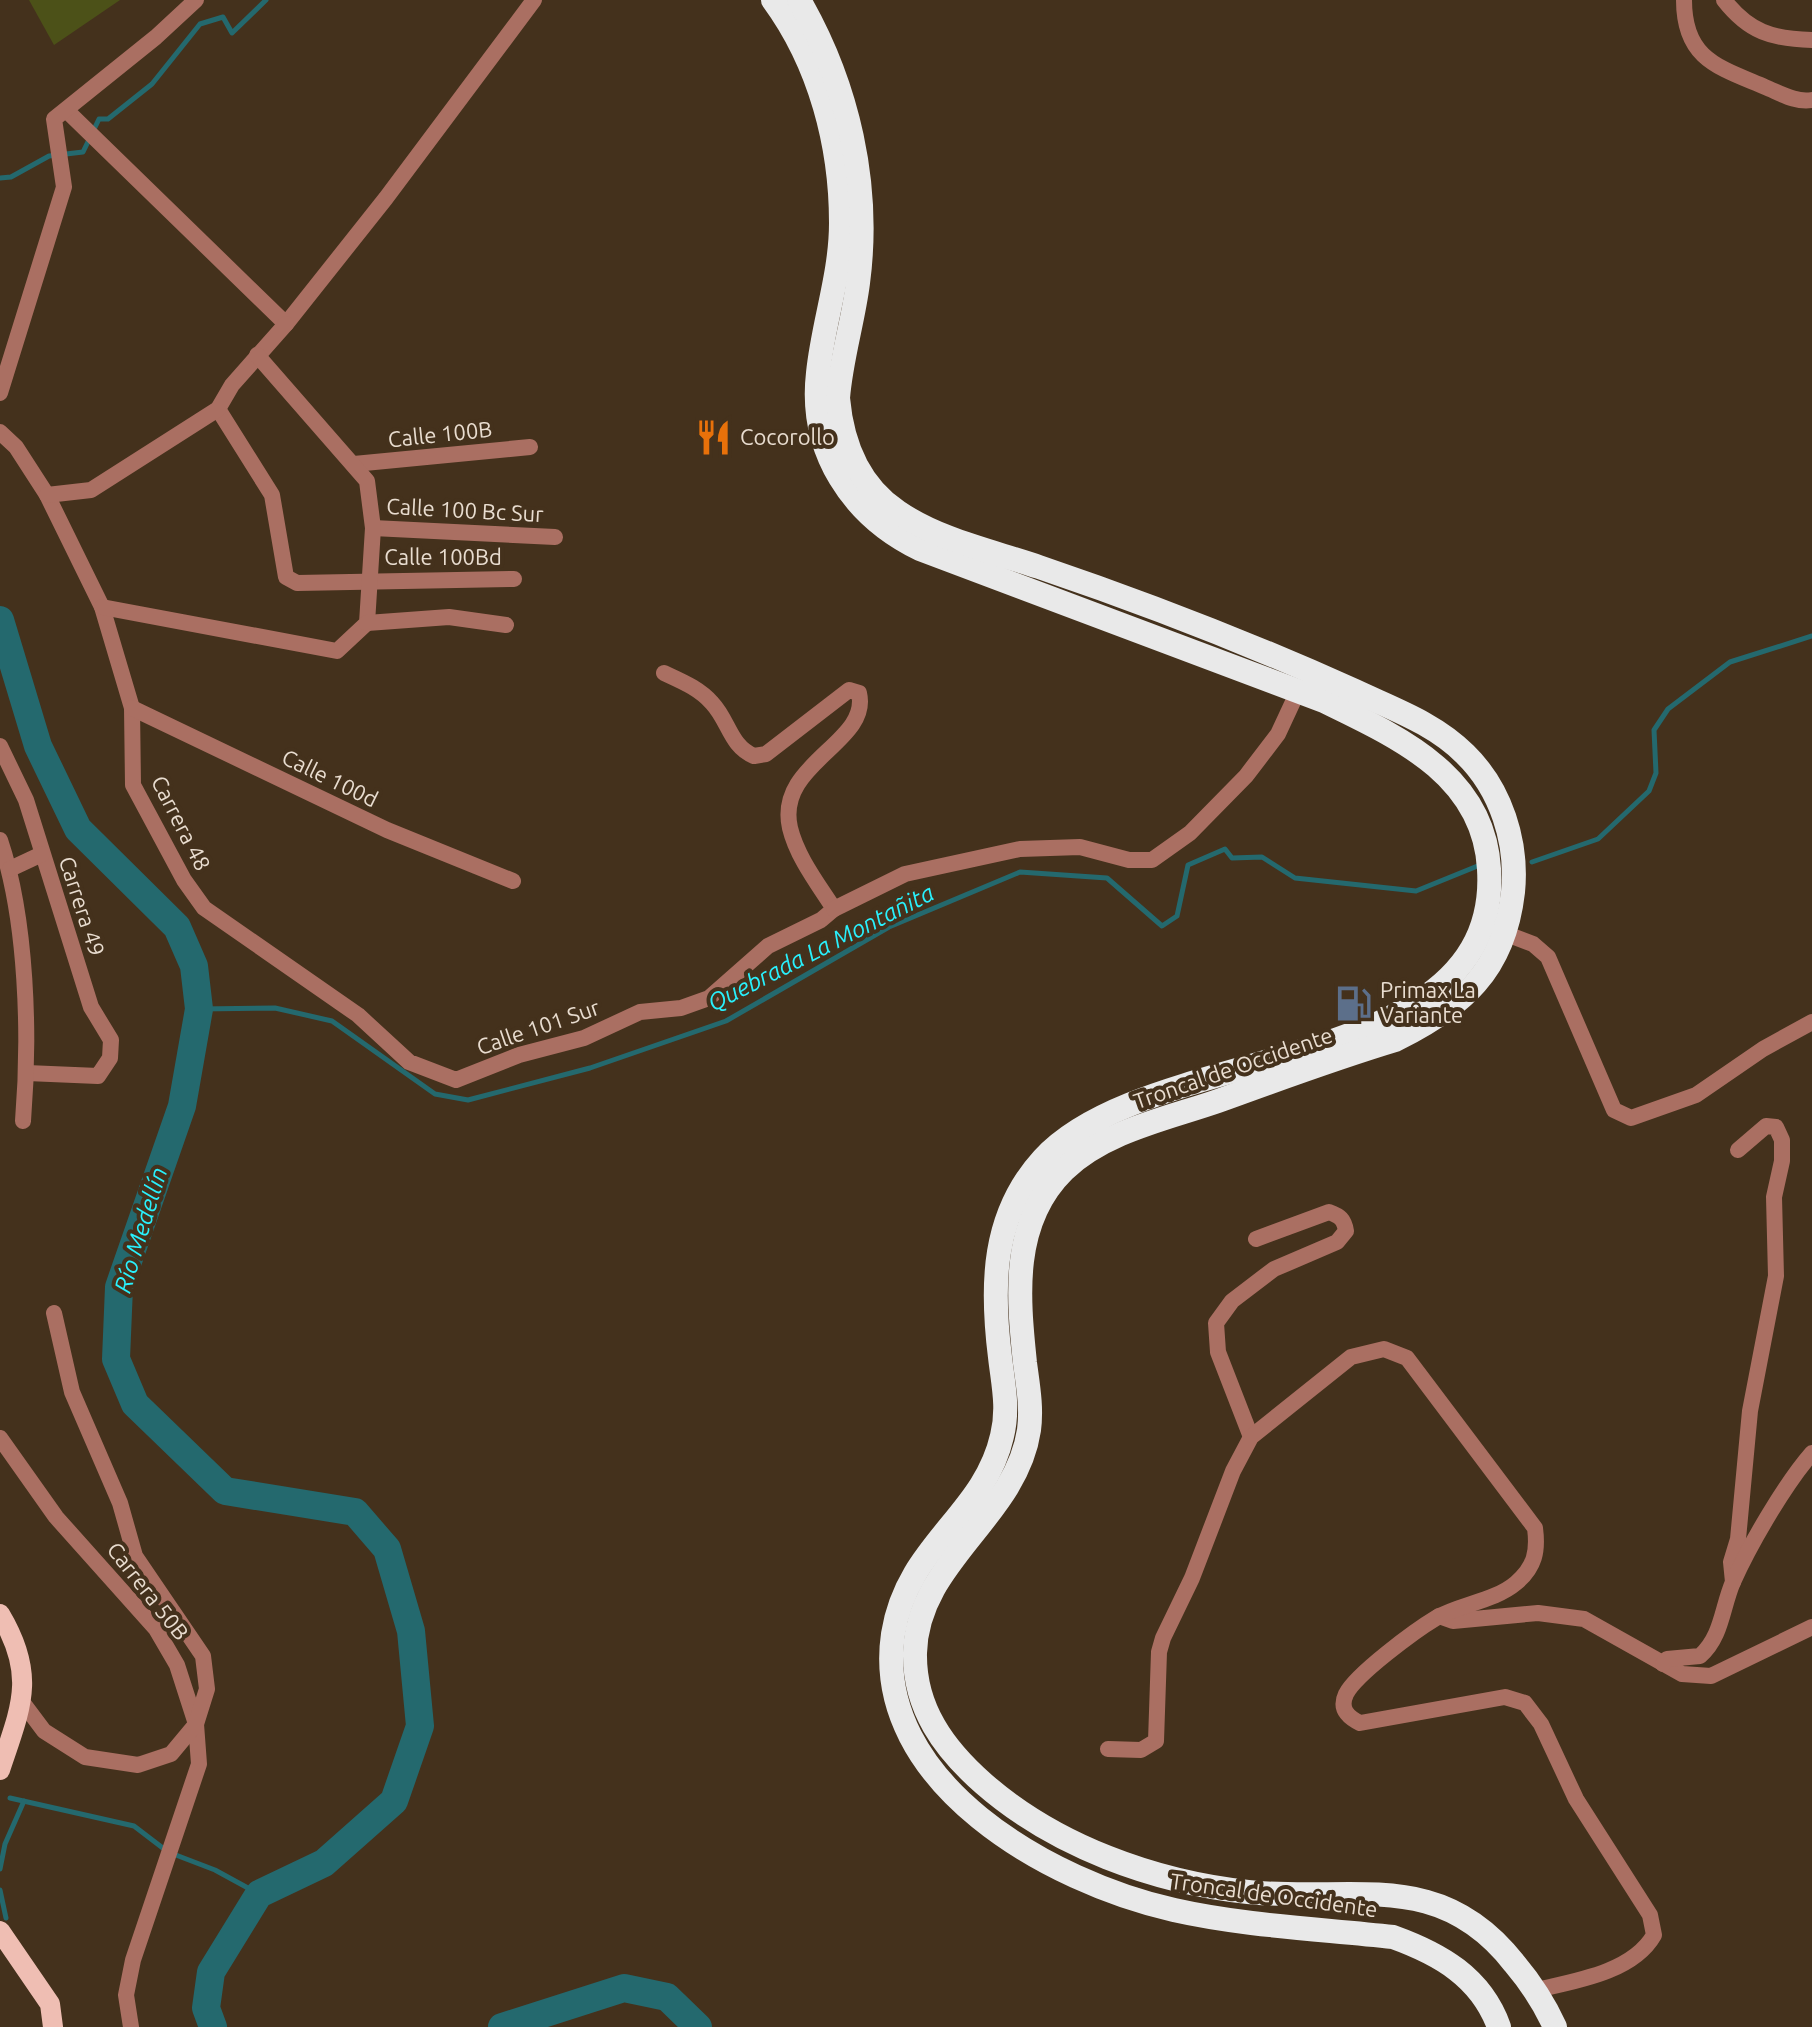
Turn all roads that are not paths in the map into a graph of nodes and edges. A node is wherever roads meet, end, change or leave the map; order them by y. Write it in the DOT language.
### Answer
graph roads {
  1 [pos="178,0"];
  2 [pos="196,0"];
  3 [pos="534,0"];
  4 [pos="773,0"];
  5 [pos="799,0"];
  6 [pos="1684,0"];
  7 [pos="1724,0"];
  8 [pos="156,37"];
  9 [pos="1812,40"];
  10 [pos="1812,100"];
  11 [pos="66,110"];
  12 [pos="286,324"];
  13 [pos="257,355"];
  14 [pos="0,393"];
  15 [pos="218,409"];
  16 [pos="0,432"];
  17 [pos="530,447"];
  18 [pos="354,464"];
  19 [pos="47,495"];
  20 [pos="373,528"];
  21 [pos="555,537"];
  22 [pos="372,579"];
  23 [pos="514,579"];
  24 [pos="102,607"];
  25 [pos="367,623"];
  26 [pos="506,625"];
  27 [pos="664,673"];
  28 [pos="1298,691"];
  29 [pos="132,708"];
  30 [pos="0,746"];
  31 [pos="0,840"];
  32 [pos="42,854"];
  33 [pos="10,869"];
  34 [pos="513,881"];
  35 [pos="834,909"];
  36 [pos="1504,933"];
  37 [pos="1812,1022"];
  38 [pos="27,1073"];
  39 [pos="456,1080"];
  40 [pos="23,1121"];
  41 [pos="1738,1150"];
  42 [pos="1256,1239"];
  43 [pos="54,1313"];
  44 [pos="1251,1437"];
  45 [pos="0,1438"];
  46 [pos="1812,1453"];
  47 [pos="1733,1582"];
  48 [pos="0,1614"];
  49 [pos="1439,1616"];
  50 [pos="1812,1627"];
  51 [pos="1663,1664"];
  52 [pos="23,1703"];
  53 [pos="196,1724"];
  54 [pos="1108,1749"];
  55 [pos="0,1770"];
  56 [pos="2,1938"];
  57 [pos="1536,1990"];
  58 [pos="53,2027"];
  59 [pos="131,2027"];
  60 [pos="1499,2027"];
  61 [pos="1555,2027"];
  1 -- 8 [label="street"];
  2 -- 8 [label="street"];
  3 -- 12 [label="street"];
  4 -- 28 [label="highway, Troncal de Occidente"];
  5 -- 36 [label="highway, Troncal de Occidente"];
  6 -- 10 [label="street"];
  7 -- 9 [label="street"];
  8 -- 11 [label="street"];
  11 -- 12 [label="street"];
  11 -- 14 [label="street"];
  12 -- 13 [label="street"];
  13 -- 15 [label="street"];
  13 -- 18 [label="street"];
  15 -- 19 [label="street"];
  15 -- 22 [label="street, Calle 100Bd"];
  16 -- 19 [label="street, Carrera 48"];
  17 -- 18 [label="street, Calle 100B"];
  18 -- 20 [label="street"];
  19 -- 24 [label="street, Carrera 48"];
  20 -- 21 [label="street, Calle 100 Bc Sur"];
  20 -- 22 [label="street"];
  22 -- 23 [label="street, Calle 100Bd"];
  22 -- 25 [label="street"];
  24 -- 25 [label="street"];
  24 -- 29 [label="street, Carrera 48"];
  25 -- 26 [label="street"];
  27 -- 35 [label="street"];
  28 -- 35 [label="street, Calle 101 Sur"];
  28 -- 60 [label="highway, Troncal de Occidente"];
  29 -- 34 [label="street, Calle 100d"];
  29 -- 39 [label="street, Carrera 48"];
  30 -- 32 [label="street, Carrera 49"];
  31 -- 33 [label="street"];
  32 -- 33 [label="street"];
  32 -- 38 [label="street, Carrera 49"];
  33 -- 38 [label="street"];
  35 -- 39 [label="street, Calle 101 Sur"];
  36 -- 37 [label="street"];
  36 -- 57 [label="highway, Troncal de Occidente"];
  38 -- 40 [label="street"];
  41 -- 47 [label="street"];
  42 -- 44 [label="street"];
  43 -- 53 [label="street"];
  44 -- 49 [label="street"];
  44 -- 54 [label="street"];
  45 -- 53 [label="street, Carrera 50B"];
  46 -- 47 [label="street"];
  47 -- 51 [label="street"];
  48 -- 52 [label="main road"];
  49 -- 51 [label="street"];
  49 -- 57 [label="street"];
  50 -- 51 [label="street"];
  52 -- 53 [label="street"];
  52 -- 55 [label="main road"];
  53 -- 59 [label="street, Carrera 50B"];
  56 -- 58 [label="main road"];
  57 -- 61 [label="highway, Troncal de Occidente"];
}
